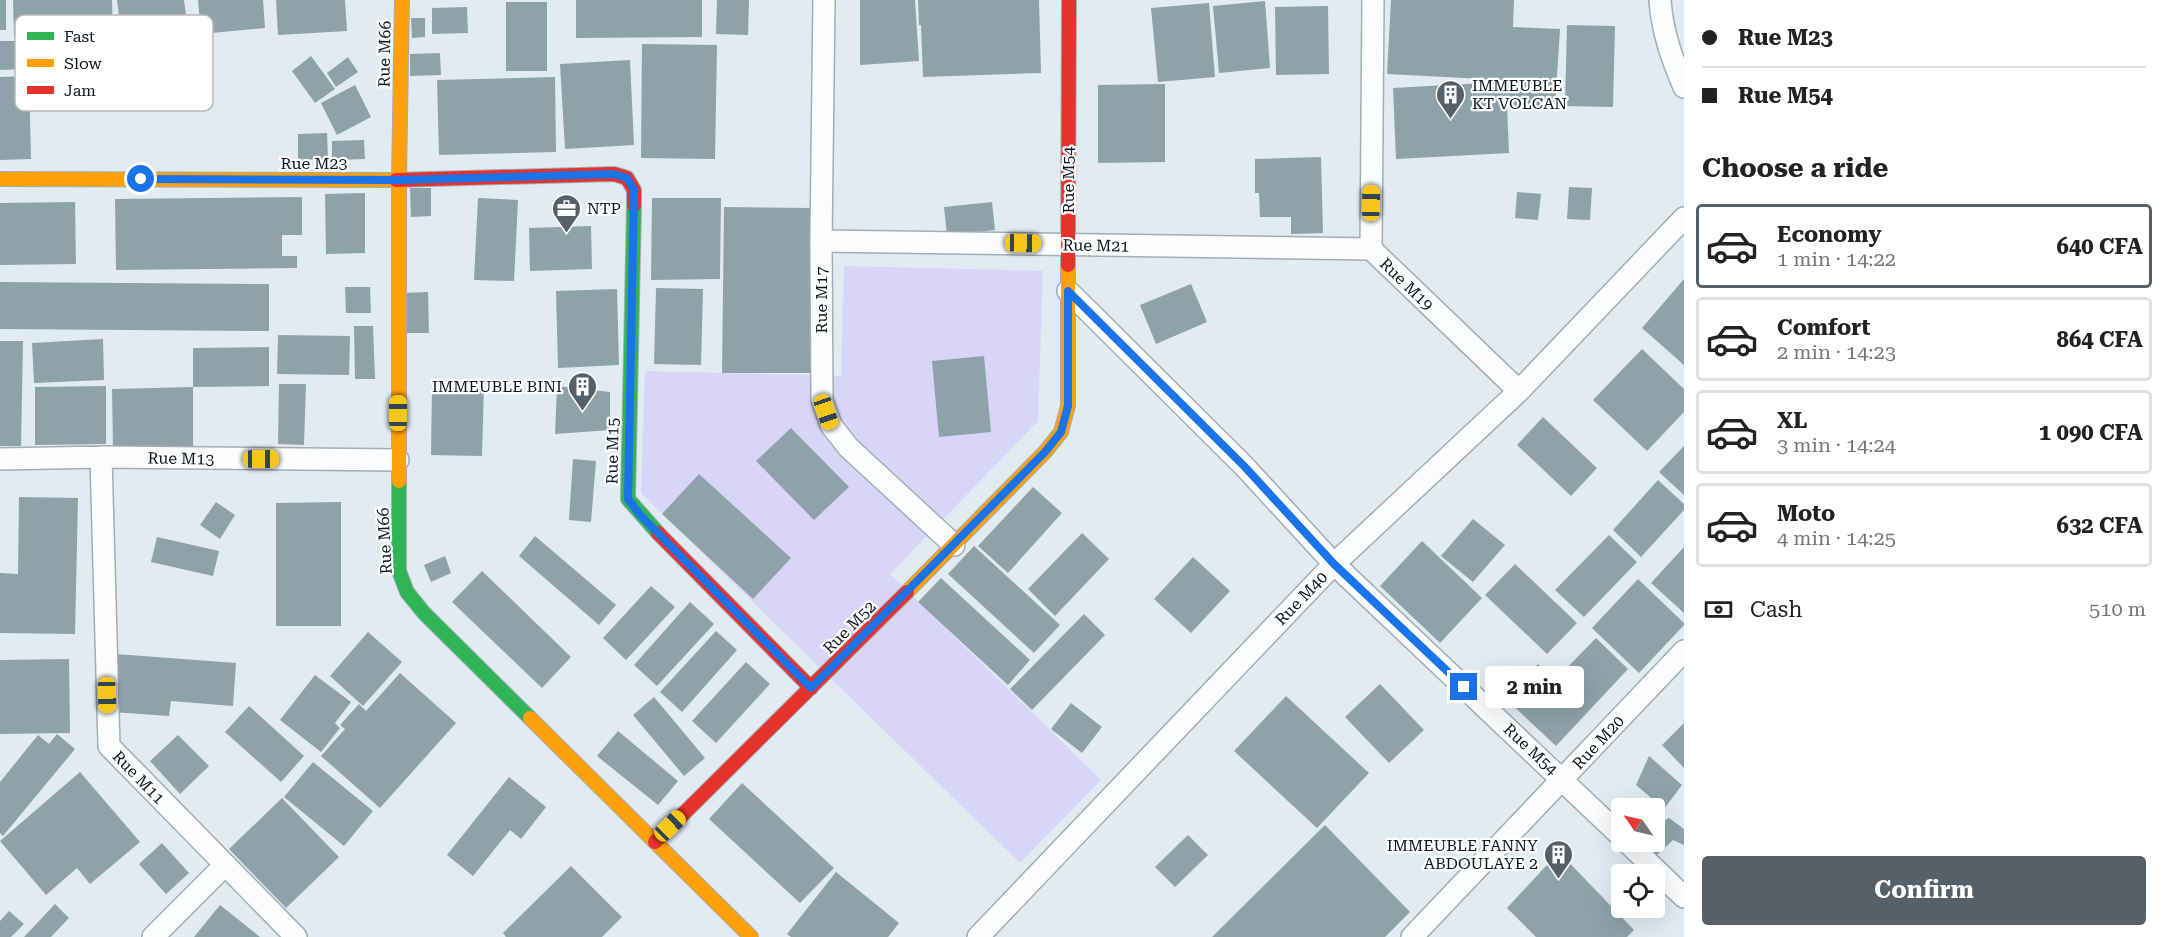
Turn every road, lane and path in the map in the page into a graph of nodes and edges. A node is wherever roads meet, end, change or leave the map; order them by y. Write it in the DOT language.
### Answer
graph roads {
  1 [pos="402,0"];
  2 [pos="824,0"];
  3 [pos="1069,0"];
  4 [pos="1374,0"];
  5 [pos="1660,0"];
  6 [pos="1684,87"];
  7 [pos="627,178"];
  8 [pos="0,179"];
  9 [pos="399,180"];
  10 [pos="1684,218"];
  11 [pos="821,241"];
  12 [pos="1067,244"];
  13 [pos="1371,249"];
  14 [pos="1068,291"];
  15 [pos="1519,391"];
  16 [pos="1061,432"];
  17 [pos="101,457"];
  18 [pos="0,459"];
  19 [pos="398,460"];
  20 [pos="954,545"];
  21 [pos="1334,564"];
  22 [pos="1684,651"];
  23 [pos="811,688"];
  24 [pos="1562,779"];
  25 [pos="1611,826"];
  26 [pos="655,842"];
  27 [pos="1637,852"];
  28 [pos="224,866"];
  29 [pos="1684,897"];
  30 [pos="153,937"];
  31 [pos="296,937"];
  32 [pos="751,937"];
  33 [pos="978,937"];
  34 [pos="1412,937"];
  1 -- 9 [label="street, Rue M66"];
  2 -- 11 [label="street, Rue M17"];
  3 -- 12 [label="street, Rue M54"];
  4 -- 13 [label="street, Rue M19"];
  5 -- 6 [label="street"];
  7 -- 9 [label="street, Rue M23"];
  7 -- 23 [label="street, Rue M15"];
  8 -- 9 [label="street, Rue M23"];
  9 -- 19 [label="street, Rue M66"];
  10 -- 15 [label="street, Rue M40"];
  11 -- 12 [label="street, Rue M21"];
  11 -- 20 [label="street, Rue M17"];
  12 -- 13 [label="street, Rue M21"];
  12 -- 14 [label="street, Rue M54"];
  13 -- 15 [label="street, Rue M19"];
  14 -- 16 [label="street, Rue M54"];
  14 -- 21 [label="street, Rue M54"];
  15 -- 21 [label="street, Rue M40"];
  16 -- 20 [label="street, Rue M52"];
  17 -- 18 [label="street, Rue M13"];
  17 -- 19 [label="street, Rue M13"];
  17 -- 28 [label="street, Rue M11"];
  19 -- 26 [label="street, Rue M66"];
  20 -- 23 [label="street, Rue M52"];
  21 -- 24 [label="street, Rue M54"];
  21 -- 33 [label="street, Rue M40"];
  22 -- 24 [label="street, Rue M20"];
  23 -- 26 [label="street, Rue M52"];
  24 -- 25 [label="street, Rue M54"];
  24 -- 34 [label="street, Rue M20"];
  26 -- 32 [label="street, Rue M66"];
  27 -- 29 [label="street"];
  28 -- 30 [label="street"];
  28 -- 31 [label="street, Rue M11"];
}
